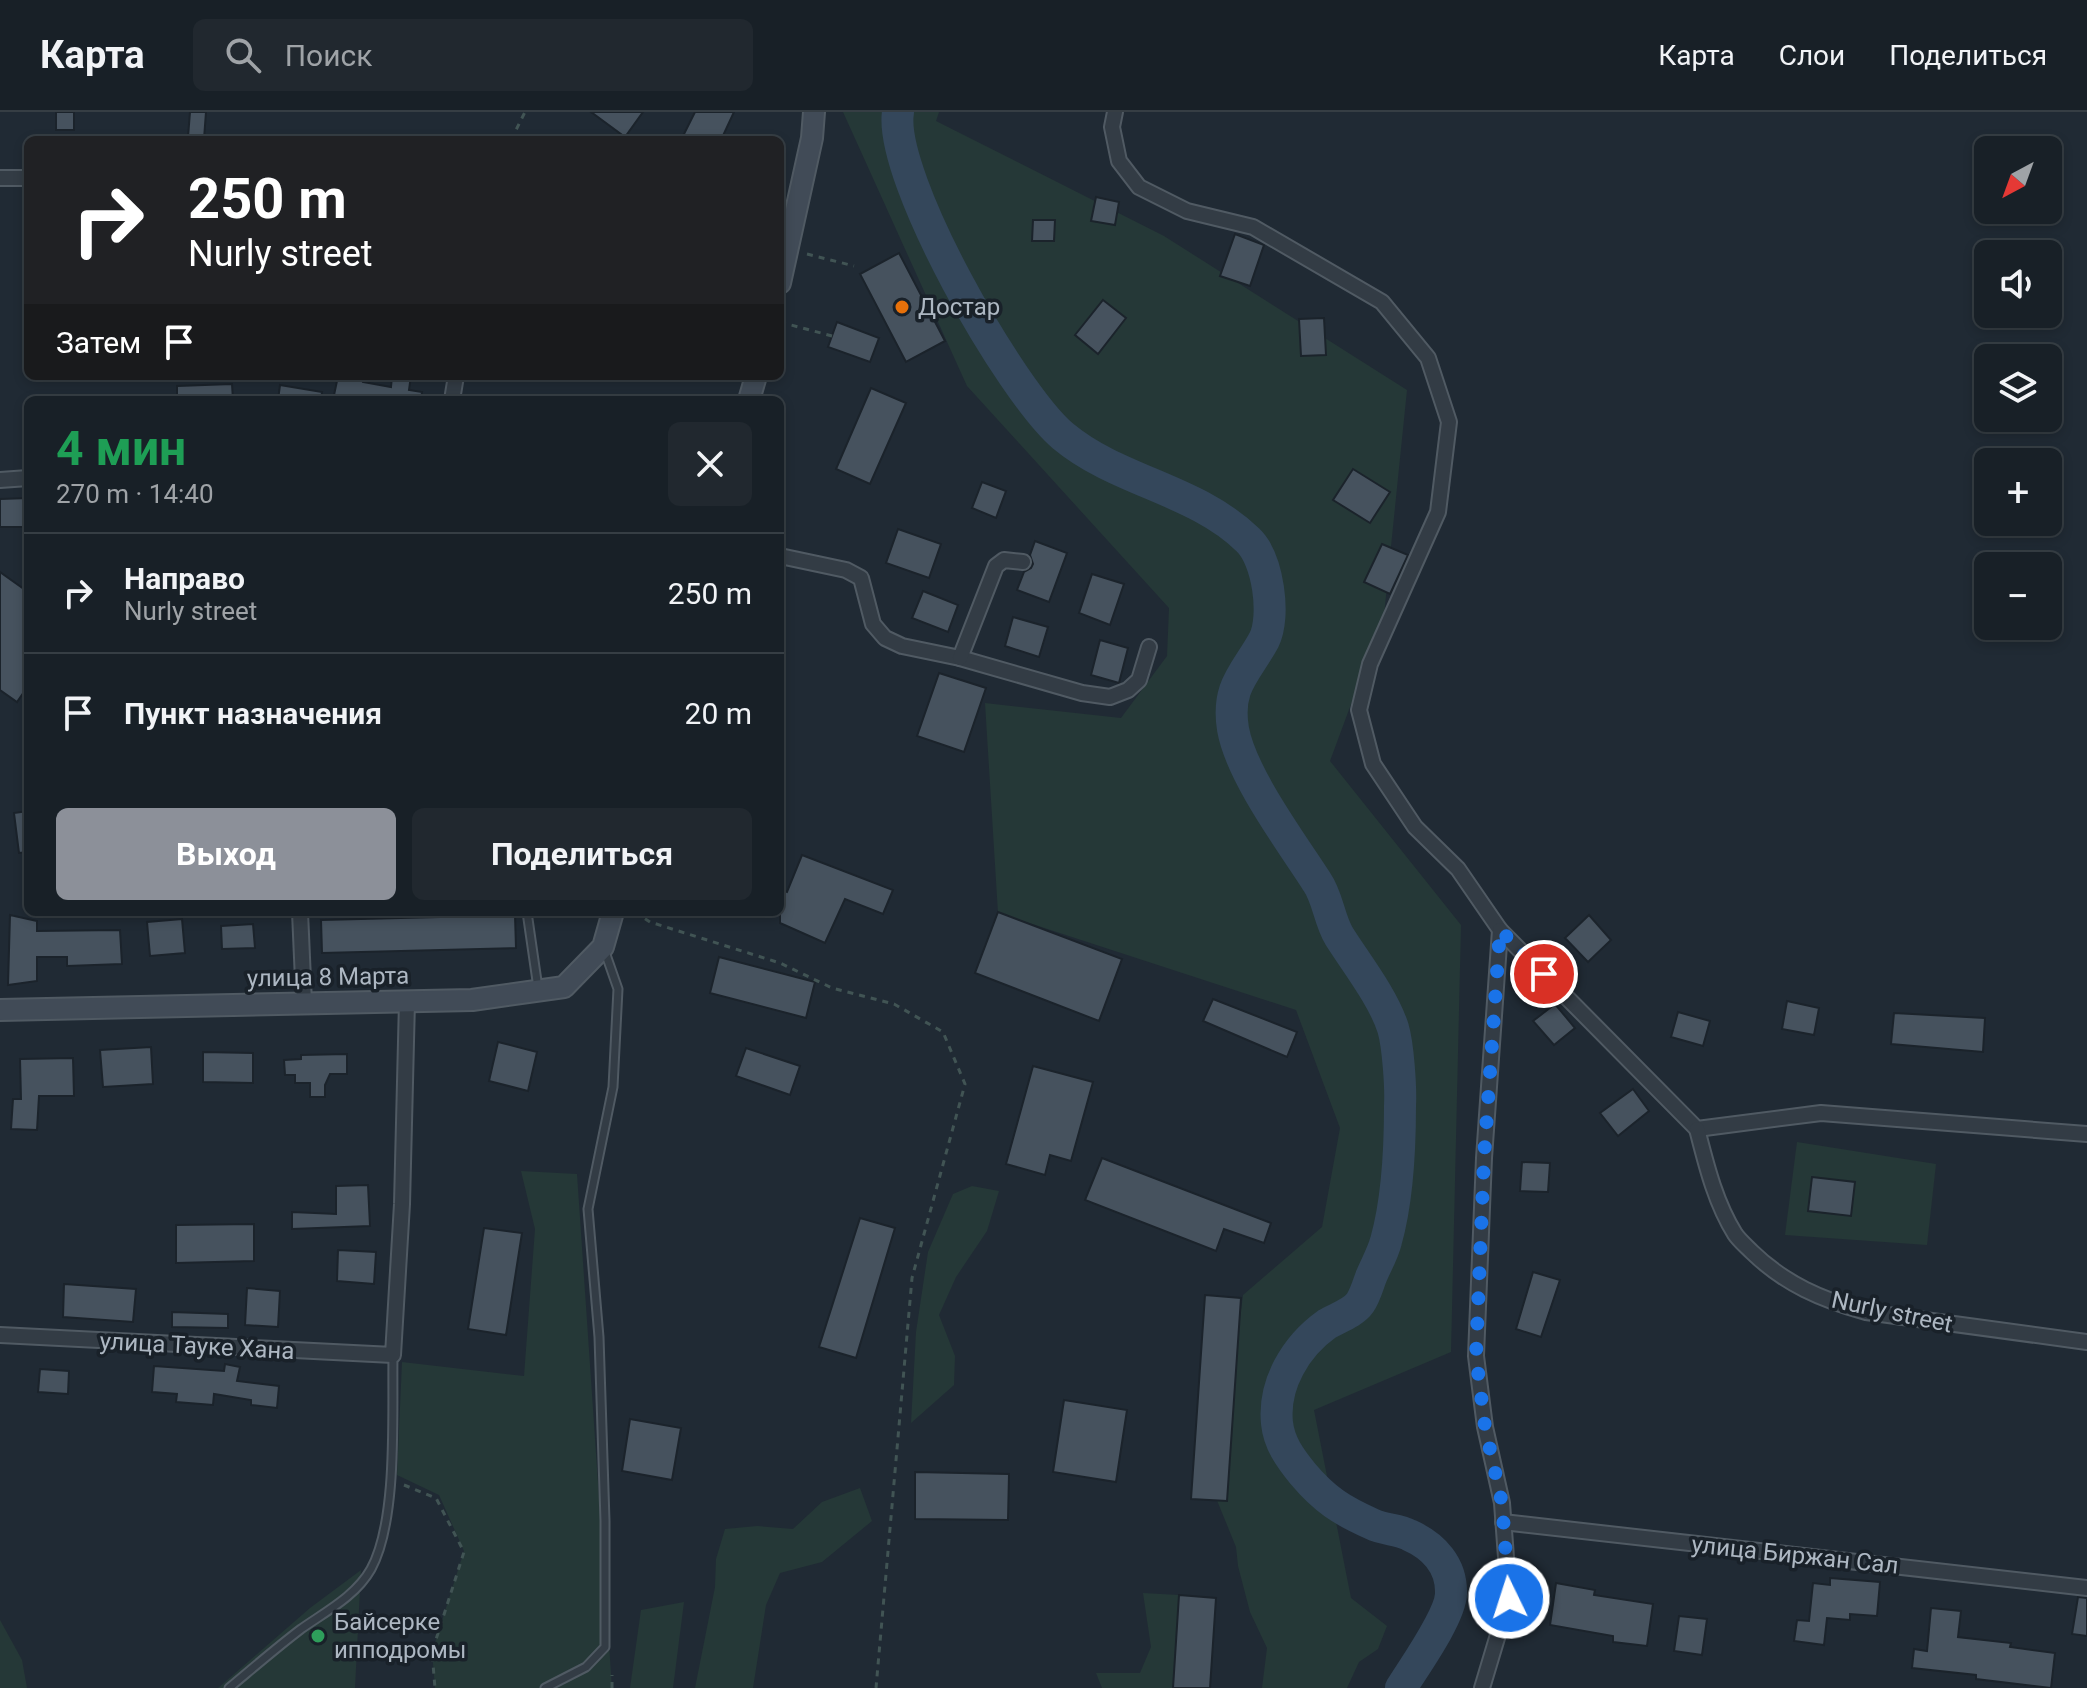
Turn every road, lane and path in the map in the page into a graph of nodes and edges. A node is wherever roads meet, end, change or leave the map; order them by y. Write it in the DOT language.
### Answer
graph roads {
  1 [pos="525,112"];
  2 [pos="814,112"];
  3 [pos="1115,112"];
  4 [pos="513,136"];
  5 [pos="0,178"];
  6 [pos="24,178"];
  7 [pos="788,249"];
  8 [pos="784,266"];
  9 [pos="854,266"];
  10 [pos="784,323"];
  11 [pos="832,336"];
  12 [pos="24,478"];
  13 [pos="0,480"];
  14 [pos="784,557"];
  15 [pos="1023,562"];
  16 [pos="1149,647"];
  17 [pos="960,658"];
  18 [pos="300,916"];
  19 [pos="528,916"];
  20 [pos="612,916"];
  21 [pos="641,916"];
  22 [pos="1500,930"];
  23 [pos="603,947"];
  24 [pos="538,990"];
  25 [pos="407,1001"];
  26 [pos="304,1003"];
  27 [pos="0,1010"];
  28 [pos="1697,1129"];
  29 [pos="2087,1134"];
  30 [pos="0,1335"];
  31 [pos="2087,1342"];
  32 [pos="393,1355"];
  33 [pos="390,1481"];
  34 [pos="1503,1522"];
  35 [pos="2087,1588"];
  36 [pos="612,1675"];
  37 [pos="229,1688"];
  38 [pos="435,1688"];
  39 [pos="545,1688"];
  40 [pos="612,1688"];
  41 [pos="876,1688"];
  42 [pos="1482,1688"];
  1 -- 4 [label="path"];
  2 -- 7 [label="street"];
  3 -- 22 [label="street, Nurly street"];
  5 -- 6 [label="street"];
  7 -- 8 [label="street"];
  7 -- 9 [label="path"];
  10 -- 11 [label="path"];
  12 -- 13 [label="street"];
  14 -- 17 [label="street"];
  15 -- 17 [label="street"];
  16 -- 17 [label="street"];
  18 -- 26 [label="street"];
  19 -- 24 [label="lane"];
  20 -- 23 [label="street, улица 8 Марта"];
  21 -- 41 [label="path"];
  22 -- 28 [label="street, Nurly street"];
  22 -- 34 [label="street"];
  23 -- 24 [label="street, улица 8 Марта"];
  23 -- 39 [label="lane"];
  24 -- 25 [label="street, улица 8 Марта"];
  25 -- 26 [label="street, улица 8 Марта"];
  25 -- 32 [label="street"];
  26 -- 27 [label="street, улица 8 Марта"];
  28 -- 29 [label="street"];
  28 -- 31 [label="street, Nurly street"];
  30 -- 32 [label="street, улица Тауке Хана"];
  32 -- 33 [label="lane"];
  33 -- 37 [label="lane"];
  33 -- 38 [label="path"];
  34 -- 35 [label="street, улица Биржан Сал"];
  34 -- 42 [label="street"];
  36 -- 40 [label="path"];
}
